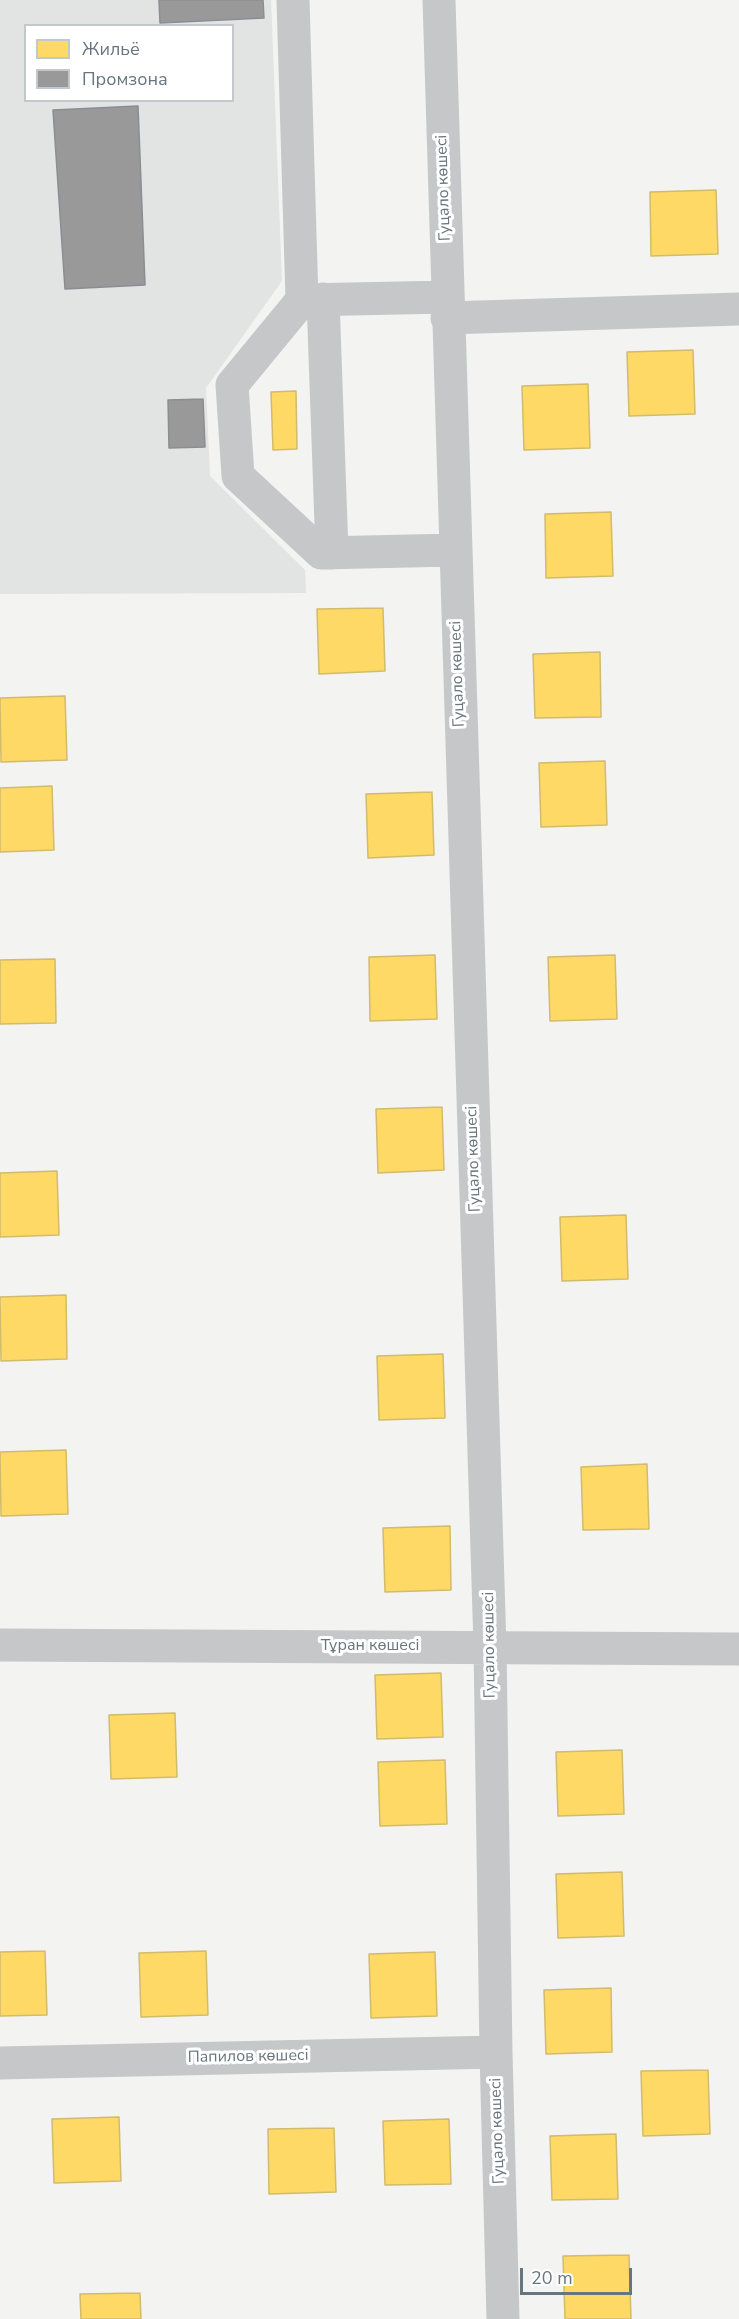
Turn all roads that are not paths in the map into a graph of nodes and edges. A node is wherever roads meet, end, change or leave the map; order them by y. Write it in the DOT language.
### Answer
graph roads {
  1 [pos="293,0"];
  2 [pos="439,0"];
  3 [pos="312,300"];
  4 [pos="447,307"];
  5 [pos="739,309"];
  6 [pos="454,550"];
  7 [pos="332,553"];
  8 [pos="0,1645"];
  9 [pos="490,1646"];
  10 [pos="739,1649"];
  11 [pos="496,2052"];
  12 [pos="0,2063"];
  13 [pos="503,2319"];
  1 -- 3 [label="street"];
  2 -- 4 [label="street, Гуцало көшесі"];
  3 -- 4 [label="street"];
  3 -- 7 [label="street"];
  3 -- 7 [label="street"];
  4 -- 5 [label="street"];
  4 -- 6 [label="street, Гуцало көшесі"];
  6 -- 7 [label="street"];
  6 -- 9 [label="street, Гуцало көшесі"];
  8 -- 9 [label="street, Тұран көшесі"];
  9 -- 10 [label="street, Тұран көшесі"];
  9 -- 11 [label="street, Гуцало көшесі"];
  11 -- 12 [label="street, Папилов көшесі"];
  11 -- 13 [label="street, Гуцало көшесі"];
}
